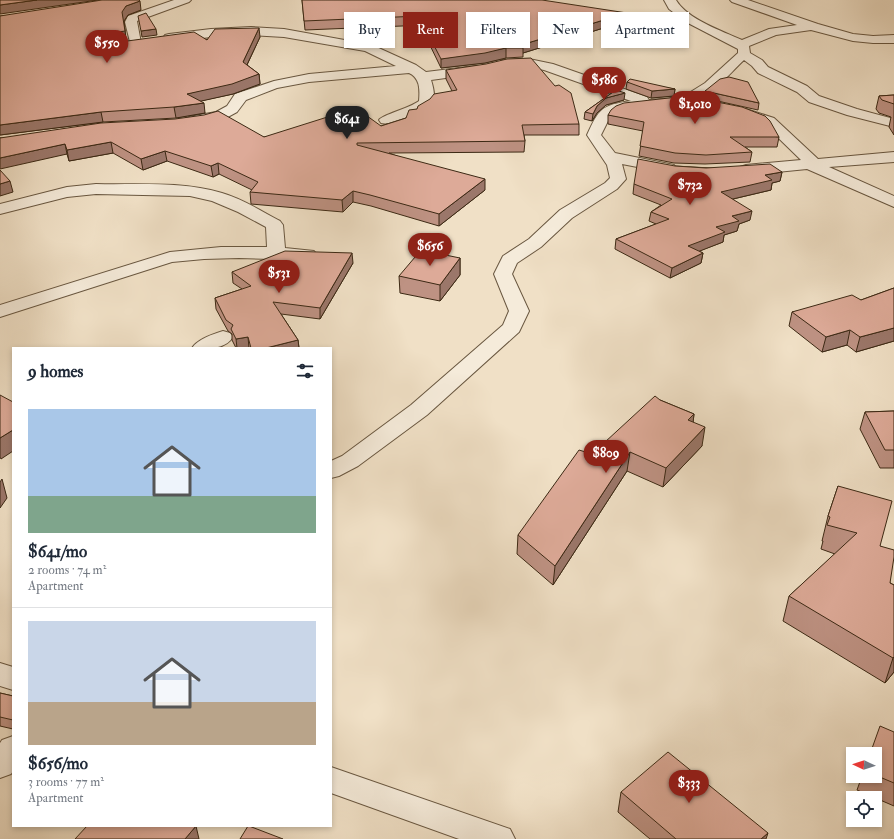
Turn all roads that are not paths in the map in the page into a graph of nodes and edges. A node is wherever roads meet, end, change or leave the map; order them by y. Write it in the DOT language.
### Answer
graph roads {
  1 [pos="184,0"];
  2 [pos="670,0"];
  3 [pos="736,0"];
  4 [pos="810,26"];
  5 [pos="894,39"];
  6 [pos="135,43"];
  7 [pos="121,46"];
  8 [pos="742,49"];
  9 [pos="417,73"];
  10 [pos="687,100"];
  11 [pos="651,104"];
  12 [pos="708,104"];
  13 [pos="730,109"];
  14 [pos="386,120"];
  15 [pos="183,122"];
  16 [pos="894,123"];
  17 [pos="894,156"];
  18 [pos="612,158"];
  19 [pos="812,164"];
  20 [pos="682,170"];
  21 [pos="728,170"];
  22 [pos="894,202"];
  23 [pos="0,209"];
  24 [pos="276,253"];
  25 [pos="327,256"];
  26 [pos="0,311"];
  27 [pos="223,337"];
  28 [pos="204,347"];
  29 [pos="332,470"];
  30 [pos="0,674"];
  31 [pos="12,679"];
  32 [pos="12,750"];
  33 [pos="0,765"];
  34 [pos="332,780"];
  35 [pos="499,839"];
  1 -- 6 [label="street"];
  2 -- 8 [label="street"];
  3 -- 4 [label="street"];
  4 -- 5 [label="street"];
  4 -- 8 [label="street"];
  6 -- 7 [label="street"];
  6 -- 9 [label="street"];
  8 -- 10 [label="street"];
  8 -- 16 [label="street"];
  9 -- 11 [label="street"];
  9 -- 14 [label="street"];
  9 -- 15 [label="street"];
  10 -- 11 [label="street"];
  10 -- 12 [label="street"];
  11 -- 18 [label="street"];
  13 -- 19 [label="street"];
  17 -- 19 [label="street"];
  18 -- 20 [label="street"];
  18 -- 29 [label="street"];
  19 -- 21 [label="street"];
  19 -- 22 [label="street"];
  23 -- 24 [label="street"];
  24 -- 25 [label="street"];
  24 -- 26 [label="street"];
  27 -- 28 [label="street"];
  30 -- 31 [label="street"];
  32 -- 33 [label="street"];
  34 -- 35 [label="street"];
}
